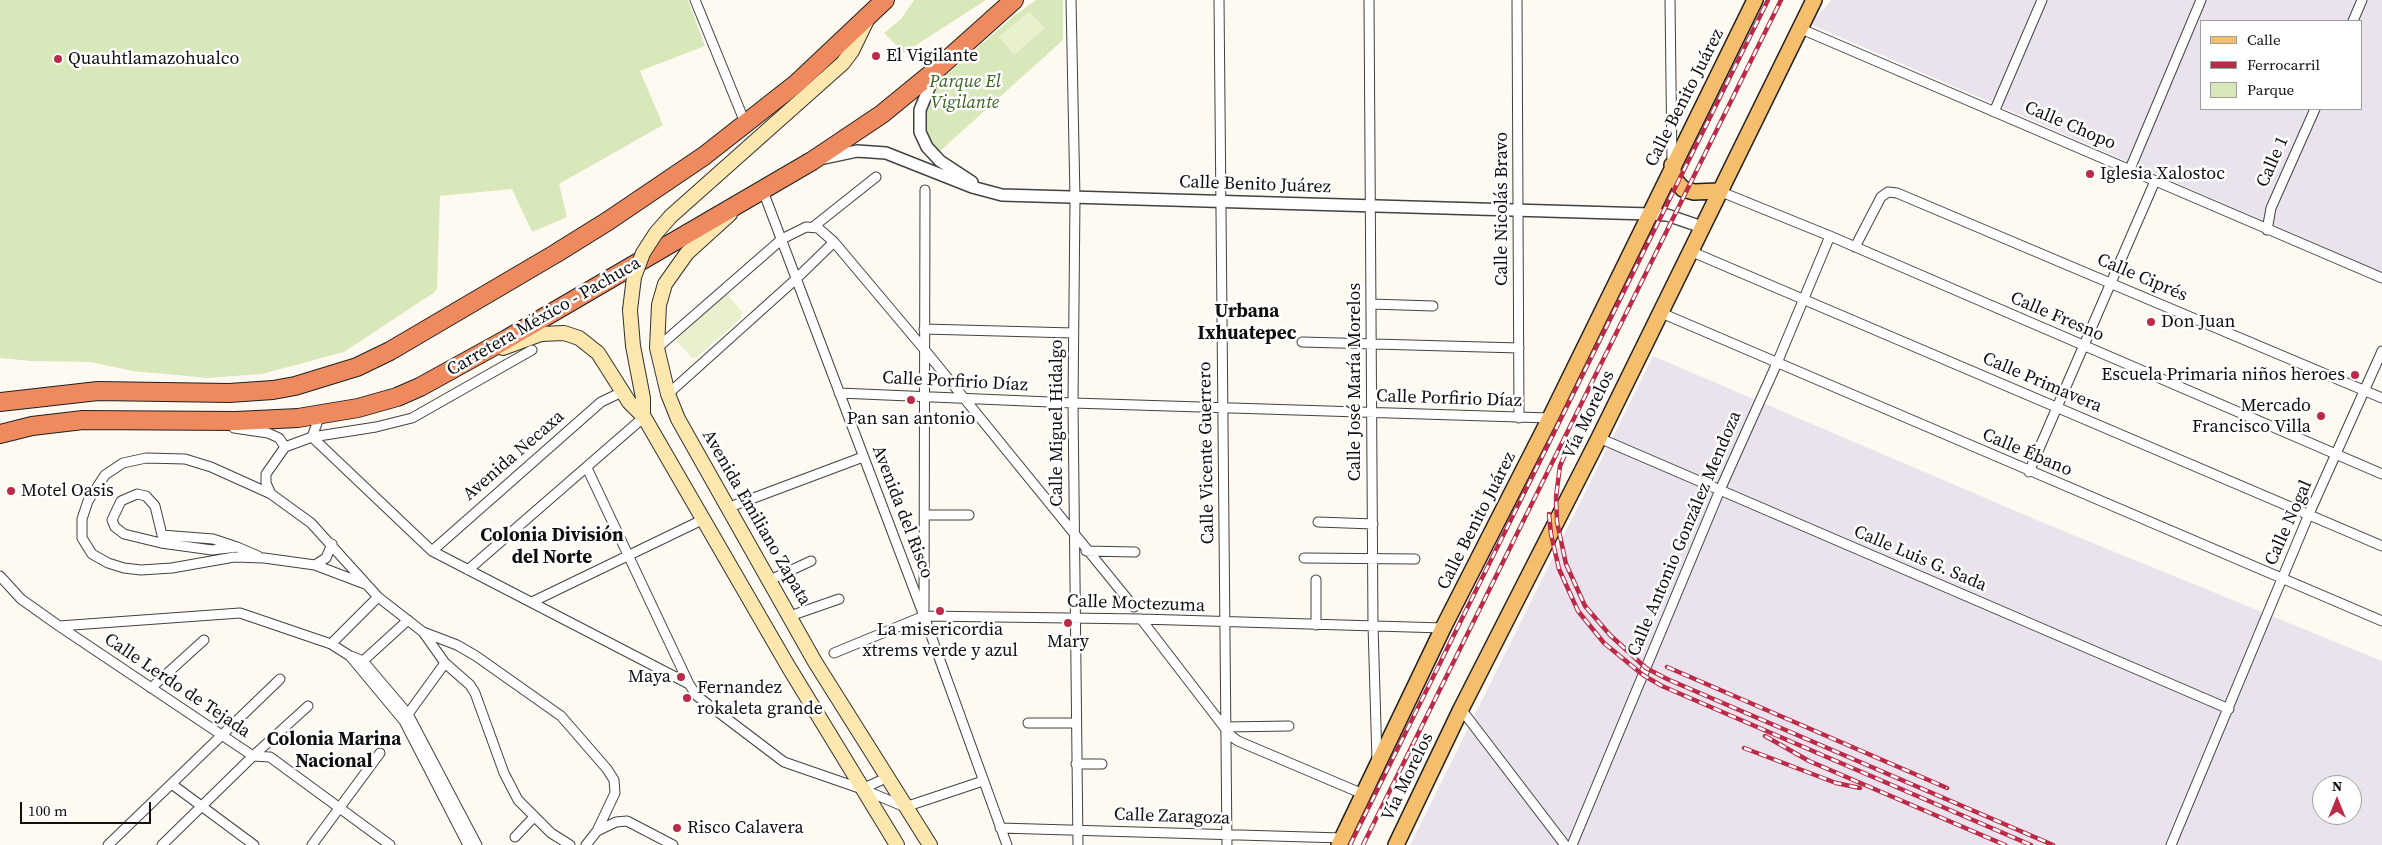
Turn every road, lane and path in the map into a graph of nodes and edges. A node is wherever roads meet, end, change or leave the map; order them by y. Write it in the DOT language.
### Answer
graph roads {
  1 [pos="695,0"];
  2 [pos="885,0"];
  3 [pos="1014,0"];
  4 [pos="1071,0"];
  5 [pos="1219,0"];
  6 [pos="1369,0"];
  7 [pos="1516,0"];
  8 [pos="1670,0"];
  9 [pos="1755,0"];
  10 [pos="1814,0"];
  11 [pos="2042,0"];
  12 [pos="2200,0"];
  13 [pos="2362,0"];
  14 [pos="869,15"];
  15 [pos="2353,20"];
  16 [pos="1800,28"];
  17 [pos="937,69"];
  18 [pos="2315,110"];
  19 [pos="1994,112"];
  20 [pos="746,125"];
  21 [pos="812,161"];
  22 [pos="1672,165"];
  23 [pos="2130,170"];
  24 [pos="876,177"];
  25 [pos="2154,180"];
  26 [pos="981,189"];
  27 [pos="925,190"];
  28 [pos="763,191"];
  29 [pos="1719,191"];
  30 [pos="1075,198"];
  31 [pos="1220,202"];
  32 [pos="737,207"];
  33 [pos="1369,207"];
  34 [pos="1518,211"];
  35 [pos="1649,214"];
  36 [pos="813,227"];
  37 [pos="1702,227"];
  38 [pos="2267,230"];
  39 [pos="1830,236"];
  40 [pos="782,239"];
  41 [pos="834,242"];
  42 [pos="1855,247"];
  43 [pos="1690,252"];
  44 [pos="2382,278"];
  45 [pos="796,279"];
  46 [pos="2110,282"];
  47 [pos="1803,300"];
  48 [pos="1371,304"];
  49 [pos="1433,306"];
  50 [pos="1659,312"];
  51 [pos="924,329"];
  52 [pos="1073,333"];
  53 [pos="1302,342"];
  54 [pos="1371,346"];
  55 [pos="2082,346"];
  56 [pos="658,348"];
  57 [pos="1519,348"];
  58 [pos="924,349"];
  59 [pos="532,350"];
  60 [pos="2382,351"];
  61 [pos="1777,364"];
  62 [pos="454,369"];
  63 [pos="2365,390"];
  64 [pos="622,392"];
  65 [pos="838,393"];
  66 [pos="668,394"];
  67 [pos="924,397"];
  68 [pos="2382,398"];
  69 [pos="963,399"];
  70 [pos="0,402"];
  71 [pos="1073,403"];
  72 [pos="1224,407"];
  73 [pos="2056,407"];
  74 [pos="1371,413"];
  75 [pos="320,415"];
  76 [pos="643,416"];
  77 [pos="1519,418"];
  78 [pos="1550,418"];
  79 [pos="190,421"];
  80 [pos="0,434"];
  81 [pos="312,437"];
  82 [pos="1599,438"];
  83 [pos="285,446"];
  84 [pos="2337,454"];
  85 [pos="863,457"];
  86 [pos="587,468"];
  87 [pos="2029,472"];
  88 [pos="2382,474"];
  89 [pos="1720,490"];
  90 [pos="271,494"];
  91 [pos="728,508"];
  92 [pos="2309,514"];
  93 [pos="925,515"];
  94 [pos="969,515"];
  95 [pos="704,520"];
  96 [pos="1318,522"];
  97 [pos="1373,524"];
  98 [pos="1074,535"];
  99 [pos="332,544"];
  100 [pos="2382,546"];
  101 [pos="237,547"];
  102 [pos="432,551"];
  103 [pos="1086,551"];
  104 [pos="1135,552"];
  105 [pos="630,556"];
  106 [pos="264,558"];
  107 [pos="1304,558"];
  108 [pos="1373,559"];
  109 [pos="1415,559"];
  110 [pos="811,561"];
  111 [pos="314,565"];
  112 [pos="468,570"];
  113 [pos="0,576"];
  114 [pos="2282,578"];
  115 [pos="770,580"];
  116 [pos="1316,580"];
  117 [pos="366,584"];
  118 [pos="378,597"];
  119 [pos="839,599"];
  120 [pos="532,602"];
  121 [pos="1134,607"];
  122 [pos="790,616"];
  123 [pos="924,616"];
  124 [pos="1076,618"];
  125 [pos="1141,619"];
  126 [pos="408,620"];
  127 [pos="2382,622"];
  128 [pos="1225,623"];
  129 [pos="1316,625"];
  130 [pos="1373,625"];
  131 [pos="60,626"];
  132 [pos="1443,628"];
  133 [pos="423,632"];
  134 [pos="204,640"];
  135 [pos="331,644"];
  136 [pos="834,653"];
  137 [pos="350,656"];
  138 [pos="363,660"];
  139 [pos="445,663"];
  140 [pos="513,678"];
  141 [pos="280,680"];
  142 [pos="689,684"];
  143 [pos="151,688"];
  144 [pos="308,706"];
  145 [pos="1461,709"];
  146 [pos="2229,709"];
  147 [pos="408,714"];
  148 [pos="1028,723"];
  149 [pos="1076,723"];
  150 [pos="1289,726"];
  151 [pos="1225,727"];
  152 [pos="220,736"];
  153 [pos="380,753"];
  154 [pos="253,756"];
  155 [pos="1076,764"];
  156 [pos="1102,764"];
  157 [pos="1377,764"];
  158 [pos="886,778"];
  159 [pos="983,782"];
  160 [pos="173,784"];
  161 [pos="862,789"];
  162 [pos="1363,794"];
  163 [pos="201,807"];
  164 [pos="905,807"];
  165 [pos="339,808"];
  166 [pos="534,817"];
  167 [pos="1000,828"];
  168 [pos="1078,830"];
  169 [pos="597,832"];
  170 [pos="1226,835"];
  171 [pos="514,837"];
  172 [pos="1340,841"];
  173 [pos="108,845"];
  174 [pos="162,845"];
  175 [pos="254,845"];
  176 [pos="312,845"];
  177 [pos="390,845"];
  178 [pos="468,845"];
  179 [pos="477,845"];
  180 [pos="570,845"];
  181 [pos="586,845"];
  182 [pos="673,845"];
  183 [pos="897,845"];
  184 [pos="930,845"];
  185 [pos="1007,845"];
  186 [pos="1078,845"];
  187 [pos="1226,845"];
  188 [pos="1396,845"];
  189 [pos="1565,845"];
  190 [pos="1572,845"];
  191 [pos="2171,845"];
  1 -- 20 [label="street"];
  2 -- 14 [label="highway"];
  3 -- 17 [label="highway, Carretera México - Pachuca"];
  4 -- 30 [label="street, Calle Miguel Hidalgo"];
  5 -- 31 [label="street, Calle Vicente Guerrero"];
  6 -- 33 [label="street, Calle José María Morelos"];
  7 -- 34 [label="street, Calle Nicolás Bravo"];
  8 -- 22 [label="street"];
  9 -- 22 [label="main road, Calle Benito Juárez"];
  10 -- 16 [label="main road, Vía Morelos"];
  11 -- 19 [label="street"];
  12 -- 23 [label="street"];
  13 -- 15 [label="street"];
  14 -- 20 [label="highway"];
  14 -- 76 [label="main road, bridge"];
  16 -- 19 [label="street, Calle Chopo"];
  16 -- 29 [label="main road, Vía Morelos"];
  17 -- 21 [label="highway, Carretera México - Pachuca"];
  17 -- 26 [label="street, Calle Benito Juárez"];
  18 -- 38 [label="street, Calle 1"];
  19 -- 23 [label="street, Calle Chopo"];
  20 -- 70 [label="highway"];
  21 -- 26 [label="street, Calle Benito Juárez"];
  21 -- 28 [label="highway, Carretera México - Pachuca"];
  22 -- 29 [label="main road"];
  22 -- 35 [label="main road, Calle Benito Juárez"];
  23 -- 25 [label="street, Calle Chopo"];
  24 -- 36 [label="street"];
  25 -- 38 [label="street, Calle Chopo"];
  25 -- 46 [label="street"];
  26 -- 30 [label="street, Calle Benito Juárez"];
  27 -- 51 [label="street"];
  28 -- 32 [label="highway, Carretera México - Pachuca"];
  28 -- 40 [label="street, Avenida del Risco"];
  29 -- 37 [label="main road, Vía Morelos"];
  29 -- 39 [label="street, Calle Fresno"];
  30 -- 31 [label="street, Calle Benito Juárez"];
  30 -- 52 [label="street, Calle Miguel Hidalgo"];
  31 -- 33 [label="street, Calle Benito Juárez"];
  31 -- 72 [label="street, Calle Vicente Guerrero"];
  32 -- 56 [label="main road, Avenida Emiliano Zapata"];
  32 -- 62 [label="highway, Carretera México - Pachuca"];
  33 -- 34 [label="street, Calle Benito Juárez"];
  33 -- 48 [label="street, Calle José María Morelos"];
  34 -- 35 [label="street, Calle Benito Juárez"];
  34 -- 57 [label="street, Calle Nicolás Bravo"];
  35 -- 37 [label="street, Calle Benito Juárez"];
  35 -- 78 [label="main road, Calle Benito Juárez"];
  36 -- 40 [label="street"];
  36 -- 41 [label="street"];
  37 -- 43 [label="main road, Vía Morelos"];
  38 -- 44 [label="street, Calle Chopo"];
  39 -- 42 [label="street, Calle Fresno"];
  39 -- 47 [label="street, Calle Antonio González Mendoza"];
  40 -- 45 [label="street, Avenida del Risco"];
  40 -- 56 [label="street"];
  41 -- 45 [label="street"];
  41 -- 58 [label="street"];
  42 -- 46 [label="street, Calle Ciprés"];
  42 -- 55 [label="street, Calle Fresno"];
  43 -- 47 [label="street, Calle Primavera"];
  43 -- 50 [label="main road, Vía Morelos"];
  45 -- 65 [label="street, Avenida del Risco"];
  45 -- 66 [label="street"];
  46 -- 55 [label="street"];
  46 -- 63 [label="street, Calle Ciprés"];
  47 -- 61 [label="street, Calle Antonio González Mendoza"];
  47 -- 73 [label="street, Calle Primavera"];
  48 -- 49 [label="street"];
  48 -- 54 [label="street, Calle José María Morelos"];
  50 -- 61 [label="street, Calle Ébano"];
  50 -- 82 [label="main road, Vía Morelos"];
  51 -- 52 [label="street"];
  51 -- 58 [label="street"];
  52 -- 71 [label="street, Calle Miguel Hidalgo"];
  53 -- 54 [label="street"];
  54 -- 57 [label="street"];
  54 -- 74 [label="street, Calle José María Morelos"];
  55 -- 73 [label="street"];
  55 -- 84 [label="street, Calle Fresno"];
  56 -- 66 [label="main road, Avenida Emiliano Zapata"];
  57 -- 77 [label="street, Calle Nicolás Bravo"];
  58 -- 67 [label="street"];
  58 -- 69 [label="street"];
  59 -- 81 [label="street"];
  60 -- 63 [label="street, Calle Nogal"];
  61 -- 87 [label="street, Calle Ébano"];
  61 -- 89 [label="street, Calle Antonio González Mendoza"];
  62 -- 64 [label="main road"];
  62 -- 75 [label="highway, Carretera México - Pachuca"];
  63 -- 68 [label="street, Calle Ciprés"];
  63 -- 84 [label="street, Calle Nogal"];
  64 -- 76 [label="main road"];
  64 -- 102 [label="street, Avenida Necaxa"];
  65 -- 67 [label="street, Calle Porfirio Díaz"];
  65 -- 85 [label="street, Avenida del Risco"];
  66 -- 91 [label="main road, Avenida Emiliano Zapata"];
  67 -- 69 [label="street, Calle Porfirio Díaz"];
  67 -- 93 [label="street"];
  69 -- 71 [label="street, Calle Porfirio Díaz"];
  69 -- 98 [label="street"];
  71 -- 72 [label="street, Calle Porfirio Díaz"];
  71 -- 98 [label="street, Calle Miguel Hidalgo"];
  72 -- 74 [label="street, Calle Porfirio Díaz"];
  72 -- 128 [label="street, Calle Vicente Guerrero"];
  73 -- 87 [label="street"];
  73 -- 92 [label="street, Calle Primavera"];
  74 -- 77 [label="street, Calle Porfirio Díaz"];
  74 -- 97 [label="street, Calle José María Morelos"];
  75 -- 79 [label="highway, Carretera México - Pachuca"];
  75 -- 81 [label="street"];
  76 -- 86 [label="street"];
  76 -- 95 [label="main road"];
  77 -- 78 [label="street, Calle Porfirio Díaz"];
  78 -- 132 [label="main road, Calle Benito Juárez"];
  79 -- 80 [label="highway, Carretera México - Pachuca"];
  79 -- 83 [label="street"];
  81 -- 83 [label="street"];
  81 -- 102 [label="street"];
  82 -- 89 [label="street, Calle Luis G. Sada"];
  82 -- 145 [label="main road, Vía Morelos"];
  83 -- 90 [label="street"];
  84 -- 88 [label="street, Calle Fresno"];
  84 -- 92 [label="street, Calle Nogal"];
  85 -- 91 [label="street"];
  85 -- 123 [label="street, Avenida del Risco"];
  86 -- 105 [label="street"];
  86 -- 112 [label="street"];
  87 -- 114 [label="street, Calle Ébano"];
  89 -- 146 [label="street, Calle Luis G. Sada"];
  89 -- 190 [label="street, Calle Antonio González Mendoza"];
  90 -- 99 [label="street"];
  90 -- 106 [label="street"];
  91 -- 115 [label="main road, Avenida Emiliano Zapata"];
  92 -- 100 [label="street, Calle Primavera"];
  92 -- 114 [label="street, Calle Nogal"];
  93 -- 94 [label="street"];
  93 -- 123 [label="street"];
  95 -- 105 [label="street"];
  95 -- 161 [label="main road"];
  96 -- 97 [label="street"];
  97 -- 108 [label="street, Calle José María Morelos"];
  98 -- 103 [label="street"];
  98 -- 124 [label="street, Calle Miguel Hidalgo"];
  99 -- 111 [label="street"];
  99 -- 117 [label="street"];
  101 -- 101 [label="street"];
  101 -- 106 [label="street"];
  102 -- 112 [label="street"];
  103 -- 104 [label="street"];
  103 -- 121 [label="street"];
  105 -- 120 [label="street"];
  105 -- 142 [label="street"];
  106 -- 111 [label="street"];
  107 -- 108 [label="street"];
  108 -- 109 [label="street"];
  108 -- 130 [label="street, Calle José María Morelos"];
  110 -- 115 [label="street"];
  111 -- 117 [label="street"];
  112 -- 120 [label="street"];
  113 -- 131 [label="street, Calle Lerdo de Tejada"];
  114 -- 127 [label="street, Calle Ébano"];
  114 -- 146 [label="street, Calle Nogal"];
  115 -- 122 [label="main road, Avenida Emiliano Zapata"];
  116 -- 129 [label="street"];
  117 -- 118 [label="street"];
  118 -- 126 [label="street"];
  118 -- 135 [label="street"];
  119 -- 122 [label="street"];
  120 -- 142 [label="street"];
  122 -- 158 [label="main road, Avenida Emiliano Zapata"];
  123 -- 124 [label="street, Calle Moctezuma"];
  123 -- 136 [label="street, Calle Moctezuma"];
  123 -- 159 [label="street, Avenida del Risco"];
  124 -- 125 [label="street, Calle Moctezuma"];
  124 -- 149 [label="street, Calle Miguel Hidalgo"];
  125 -- 128 [label="street, Calle Moctezuma"];
  125 -- 151 [label="street"];
  126 -- 133 [label="street"];
  126 -- 138 [label="street"];
  126 -- 140 [label="street"];
  128 -- 129 [label="street, Calle Moctezuma"];
  128 -- 151 [label="street, Calle Vicente Guerrero"];
  129 -- 130 [label="street, Calle Moctezuma"];
  130 -- 132 [label="street, Calle Moctezuma"];
  130 -- 157 [label="street, Calle José María Morelos"];
  131 -- 135 [label="street"];
  131 -- 143 [label="street, Calle Lerdo de Tejada"];
  132 -- 157 [label="main road, Calle Benito Juárez"];
  133 -- 139 [label="street"];
  133 -- 169 [label="street"];
  134 -- 143 [label="street"];
  135 -- 137 [label="street"];
  137 -- 138 [label="street"];
  137 -- 178 [label="street"];
  138 -- 147 [label="street"];
  139 -- 147 [label="street"];
  139 -- 166 [label="street"];
  141 -- 152 [label="street"];
  142 -- 161 [label="street"];
  143 -- 152 [label="street, Calle Lerdo de Tejada"];
  144 -- 154 [label="street"];
  145 -- 188 [label="main road, Vía Morelos"];
  145 -- 189 [label="street"];
  146 -- 191 [label="street, Calle Nogal"];
  147 -- 179 [label="street"];
  148 -- 149 [label="street"];
  149 -- 155 [label="street, Calle Miguel Hidalgo"];
  150 -- 151 [label="street"];
  151 -- 162 [label="street"];
  151 -- 170 [label="street, Calle Vicente Guerrero"];
  152 -- 154 [label="street, Calle Lerdo de Tejada"];
  152 -- 160 [label="street"];
  153 -- 165 [label="street"];
  154 -- 163 [label="street"];
  154 -- 165 [label="street, Calle Lerdo de Tejada"];
  155 -- 156 [label="street"];
  155 -- 168 [label="street, Calle Miguel Hidalgo"];
  157 -- 162 [label="main road, Calle Benito Juárez"];
  158 -- 161 [label="street"];
  158 -- 164 [label="main road, Avenida Emiliano Zapata"];
  159 -- 164 [label="street"];
  159 -- 167 [label="street, Avenida del Risco"];
  160 -- 163 [label="street"];
  160 -- 173 [label="street"];
  161 -- 164 [label="street"];
  161 -- 183 [label="main road"];
  162 -- 172 [label="main road, Calle Benito Juárez"];
  163 -- 174 [label="street"];
  163 -- 175 [label="street"];
  164 -- 184 [label="main road, Avenida Emiliano Zapata"];
  165 -- 176 [label="street"];
  165 -- 177 [label="street, Calle Lerdo de Tejada"];
  166 -- 171 [label="street"];
  166 -- 180 [label="street"];
  167 -- 168 [label="street, Calle Zaragoza"];
  167 -- 185 [label="street, Avenida del Risco"];
  168 -- 170 [label="street, Calle Zaragoza"];
  168 -- 186 [label="street, Calle Miguel Hidalgo"];
  169 -- 181 [label="street"];
  169 -- 182 [label="street"];
  170 -- 172 [label="street, Calle Zaragoza"];
  170 -- 187 [label="street, Calle Vicente Guerrero"];
}
